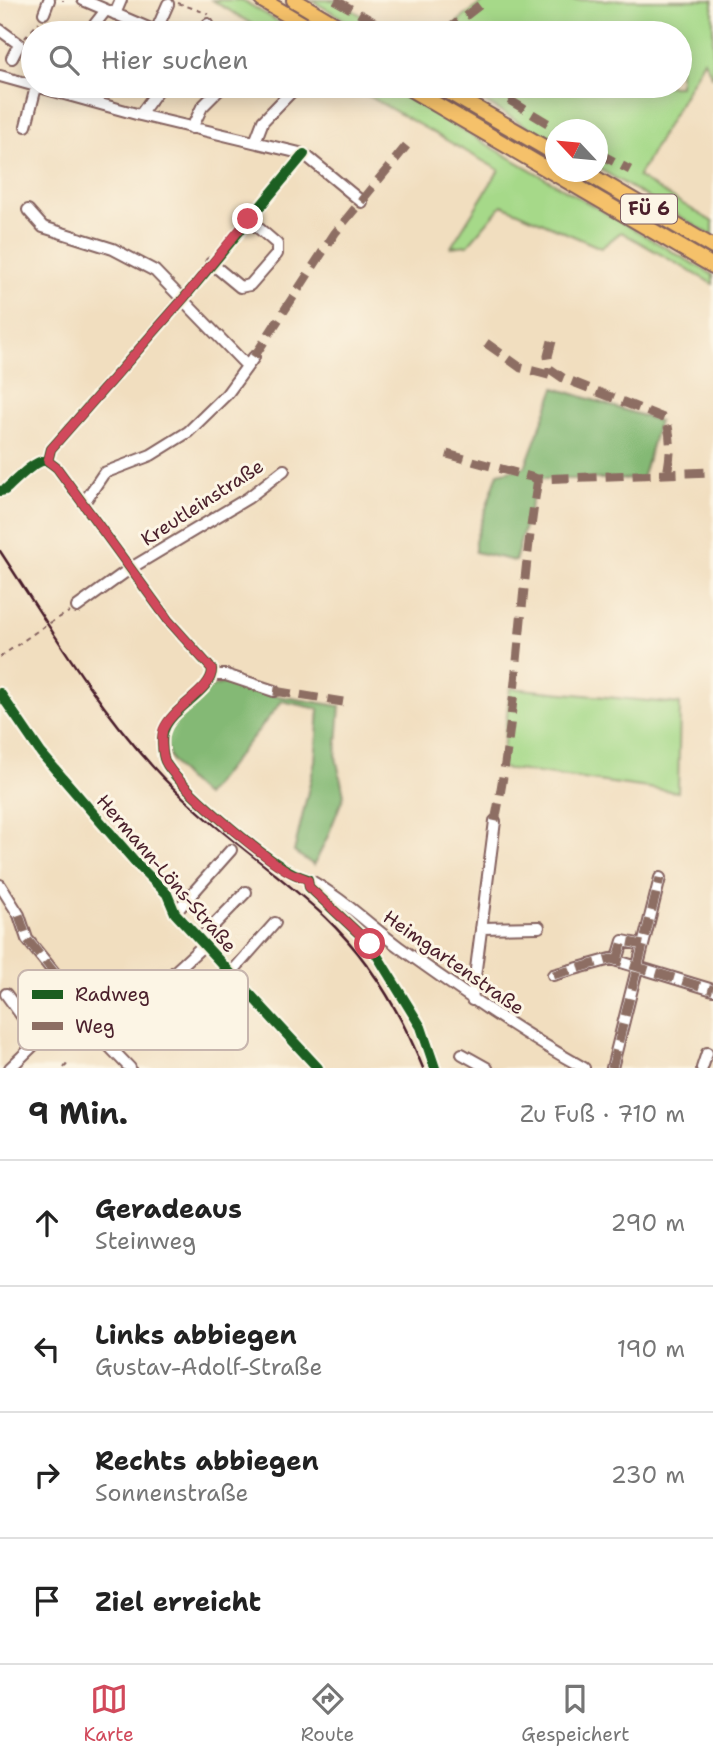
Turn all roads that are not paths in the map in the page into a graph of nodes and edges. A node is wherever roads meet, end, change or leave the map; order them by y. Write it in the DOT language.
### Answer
graph roads {
  1 [pos="49,0"];
  2 [pos="83,0"];
  3 [pos="121,0"];
  4 [pos="262,0"];
  5 [pos="294,0"];
  6 [pos="169,2"];
  7 [pos="110,12"];
  8 [pos="44,13"];
  9 [pos="101,21"];
  10 [pos="129,21"];
  11 [pos="159,21"];
  12 [pos="297,21"];
  13 [pos="329,21"];
  14 [pos="0,30"];
  15 [pos="21,39"];
  16 [pos="21,43"];
  17 [pos="12,58"];
  18 [pos="0,77"];
  19 [pos="21,83"];
  20 [pos="34,98"];
  21 [pos="82,98"];
  22 [pos="98,98"];
  23 [pos="152,98"];
  24 [pos="211,98"];
  25 [pos="286,98"];
  26 [pos="426,98"];
  27 [pos="459,98"];
  28 [pos="95,102"];
  29 [pos="140,114"];
  30 [pos="26,126"];
  31 [pos="191,128"];
  32 [pos="255,142"];
  33 [pos="545,148"];
  34 [pos="304,154"];
  35 [pos="602,182"];
  36 [pos="362,202"];
  37 [pos="28,210"];
  38 [pos="248,219"];
  39 [pos="713,247"];
  40 [pos="211,263"];
  41 [pos="713,266"];
  42 [pos="184,298"];
  43 [pos="48,461"];
  44 [pos="284,470"];
  45 [pos="0,491"];
  46 [pos="83,504"];
  47 [pos="131,568"];
  48 [pos="77,607"];
  49 [pos="212,672"];
  50 [pos="274,691"];
  51 [pos="0,693"];
  52 [pos="495,821"];
  53 [pos="230,850"];
  54 [pos="660,878"];
  55 [pos="308,880"];
  56 [pos="0,886"];
  57 [pos="246,892"];
  58 [pos="175,913"];
  59 [pos="275,923"];
  60 [pos="539,927"];
  61 [pos="481,929"];
  62 [pos="381,933"];
  63 [pos="202,941"];
  64 [pos="370,944"];
  65 [pos="643,945"];
  66 [pos="617,961"];
  67 [pos="637,968"];
  68 [pos="52,970"];
  69 [pos="173,970"];
  70 [pos="228,970"];
  71 [pos="234,970"];
  72 [pos="553,975"];
  73 [pos="713,990"];
  74 [pos="248,992"];
  75 [pos="6,994"];
  76 [pos="472,1000"];
  77 [pos="18,1011"];
  78 [pos="29,1050"];
  79 [pos="112,1050"];
  80 [pos="707,1053"];
  81 [pos="462,1054"];
  82 [pos="582,1067"];
  83 [pos="10,1068"];
  84 [pos="131,1068"];
  85 [pos="317,1068"];
  86 [pos="435,1068"];
  87 [pos="487,1068"];
  88 [pos="612,1068"];
  89 [pos="702,1068"];
  1 -- 8 [label="street"];
  2 -- 7 [label="street"];
  3 -- 7 [label="street"];
  4 -- 12 [label="main road"];
  5 -- 13 [label="main road"];
  6 -- 11 [label="street"];
  7 -- 9 [label="street"];
  7 -- 10 [label="street"];
  14 -- 15 [label="street"];
  16 -- 17 [label="street"];
  18 -- 19 [label="street"];
  20 -- 30 [label="street"];
  21 -- 28 [label="street"];
  22 -- 28 [label="street"];
  23 -- 29 [label="street"];
  24 -- 31 [label="street"];
  25 -- 32 [label="street"];
  26 -- 41 [label="main road, FÜ 6"];
  27 -- 33 [label="main road"];
  28 -- 29 [label="street"];
  29 -- 31 [label="street"];
  31 -- 32 [label="street"];
  32 -- 34 [label="street"];
  34 -- 36 [label="street"];
  34 -- 38 [label="street"];
  35 -- 39 [label="main road, FÜ 6"];
  37 -- 42 [label="street"];
  38 -- 40 [label="street"];
  38 -- 40 [label="street"];
  40 -- 42 [label="street"];
  42 -- 43 [label="street"];
  42 -- 46 [label="street"];
  43 -- 45 [label="street"];
  43 -- 46 [label="street"];
  44 -- 47 [label="street, Kreutleinstraße"];
  46 -- 47 [label="street"];
  47 -- 48 [label="street, Kreutleinstraße"];
  47 -- 49 [label="street"];
  49 -- 50 [label="street"];
  49 -- 55 [label="street, Heimgartenstraße"];
  51 -- 58 [label="street, Hermann-Löns-Straße"];
  52 -- 61 [label="street"];
  53 -- 58 [label="street"];
  54 -- 65 [label="street"];
  55 -- 62 [label="street, Heimgartenstraße"];
  55 -- 64 [label="street"];
  56 -- 68 [label="street"];
  57 -- 63 [label="street"];
  58 -- 63 [label="street, Hermann-Löns-Straße"];
  59 -- 71 [label="street"];
  60 -- 61 [label="street"];
  61 -- 76 [label="street"];
  62 -- 64 [label="street"];
  62 -- 76 [label="street, Heimgartenstraße"];
  63 -- 69 [label="street"];
  63 -- 70 [label="street, Hermann-Löns-Straße"];
  64 -- 86 [label="street"];
  65 -- 66 [label="street"];
  65 -- 67 [label="street"];
  66 -- 67 [label="street"];
  66 -- 72 [label="street"];
  67 -- 73 [label="street"];
  67 -- 88 [label="street"];
  74 -- 85 [label="street, Hermann-Löns-Straße"];
  75 -- 77 [label="street"];
  76 -- 82 [label="street, Heimgartenstraße"];
  78 -- 83 [label="street"];
  79 -- 84 [label="street"];
  80 -- 89 [label="street"];
  81 -- 87 [label="street"];
}
